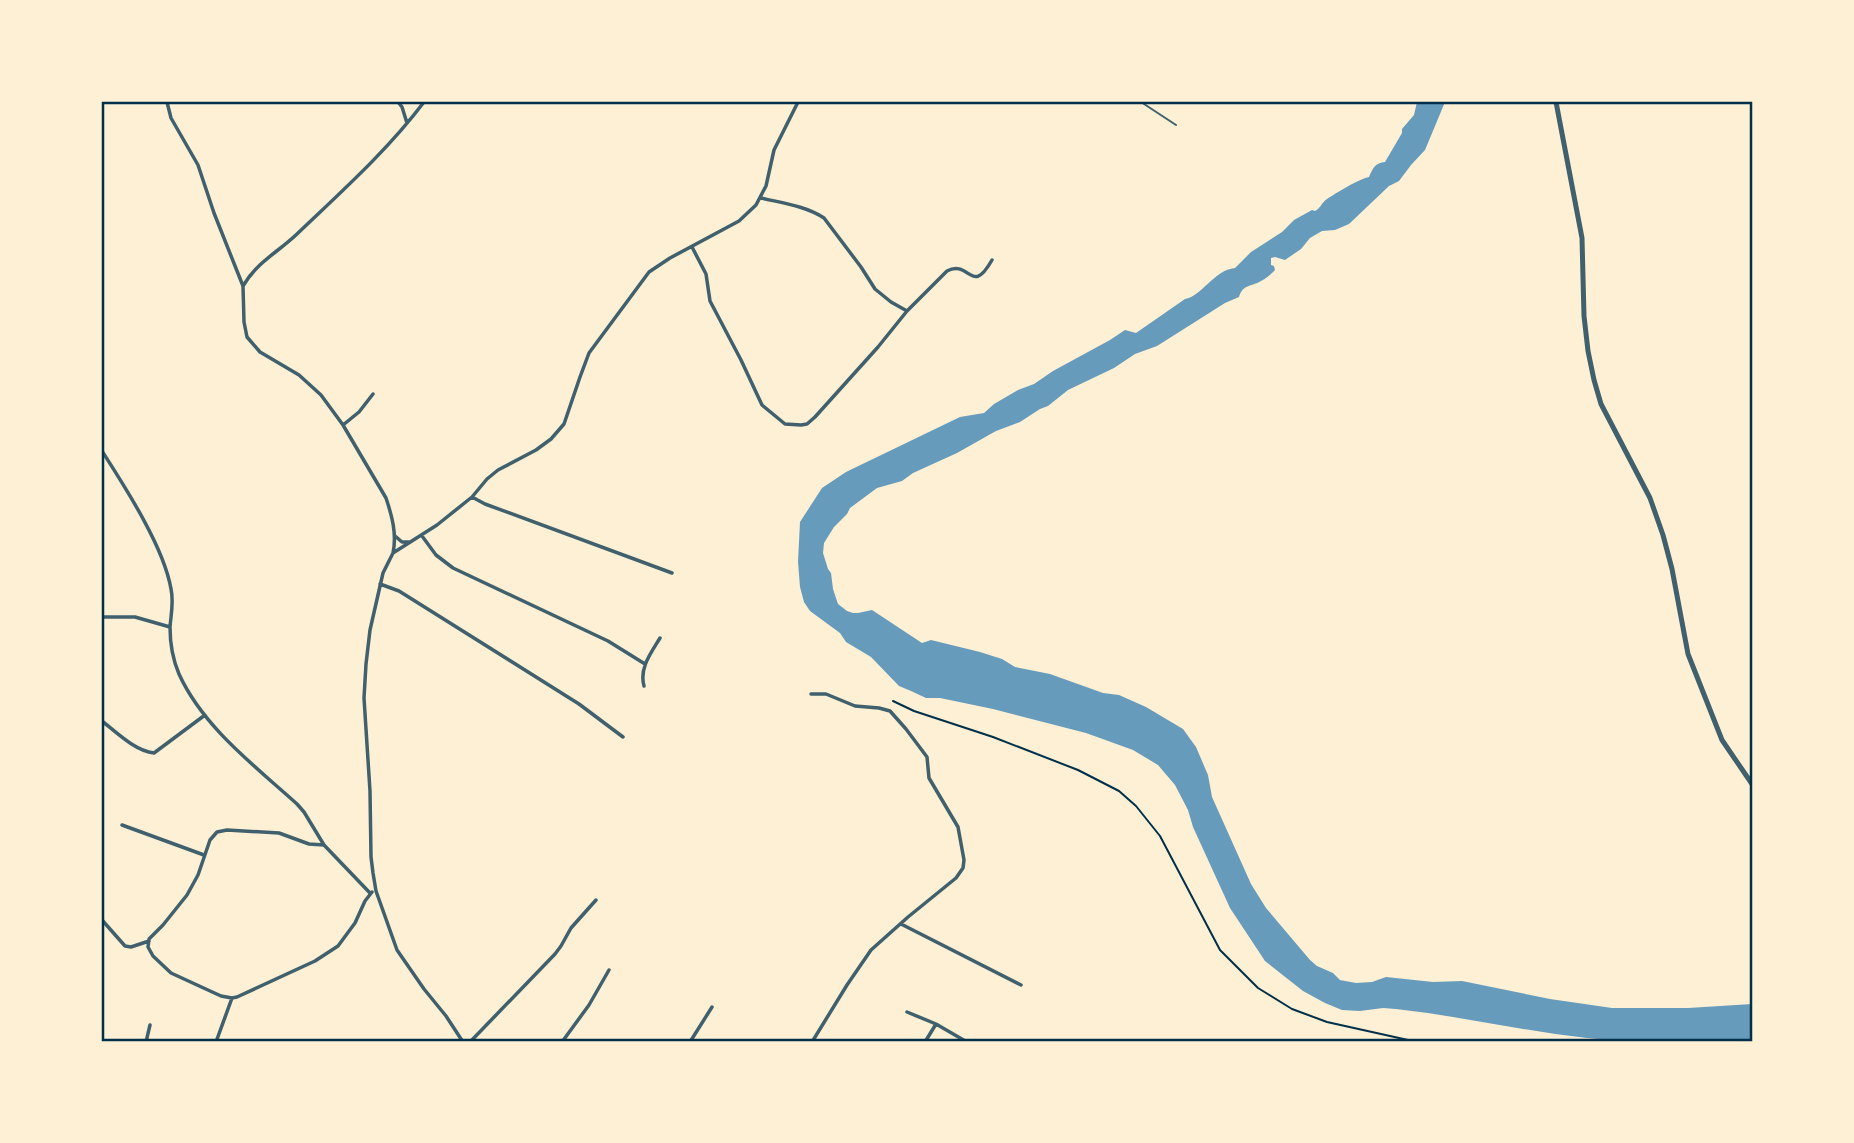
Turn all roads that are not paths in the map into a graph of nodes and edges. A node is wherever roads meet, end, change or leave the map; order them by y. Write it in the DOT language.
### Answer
graph roads {
  1 [pos="167,102"];
  2 [pos="398,102"];
  3 [pos="424,102"];
  4 [pos="797,102"];
  5 [pos="1141,102"];
  6 [pos="1556,102"];
  7 [pos="407,123"];
  8 [pos="1176,125"];
  9 [pos="761,198"];
  10 [pos="692,247"];
  11 [pos="992,260"];
  12 [pos="243,286"];
  13 [pos="907,311"];
  14 [pos="373,394"];
  15 [pos="343,425"];
  16 [pos="102,451"];
  17 [pos="472,497"];
  18 [pos="396,536"];
  19 [pos="422,536"];
  20 [pos="410,542"];
  21 [pos="393,553"];
  22 [pos="672,573"];
  23 [pos="380,584"];
  24 [pos="102,617"];
  25 [pos="170,627"];
  26 [pos="660,638"];
  27 [pos="645,664"];
  28 [pos="644,686"];
  29 [pos="811,694"];
  30 [pos="205,715"];
  31 [pos="102,721"];
  32 [pos="623,737"];
  33 [pos="1752,784"];
  34 [pos="122,825"];
  35 [pos="324,845"];
  36 [pos="204,855"];
  37 [pos="376,891"];
  38 [pos="370,893"];
  39 [pos="596,900"];
  40 [pos="102,920"];
  41 [pos="901,924"];
  42 [pos="149,941"];
  43 [pos="610,970"];
  44 [pos="1021,985"];
  45 [pos="232,998"];
  46 [pos="712,1007"];
  47 [pos="907,1012"];
  48 [pos="936,1024"];
  49 [pos="150,1025"];
  50 [pos="146,1041"];
  51 [pos="216,1041"];
  52 [pos="463,1041"];
  53 [pos="470,1041"];
  54 [pos="562,1041"];
  55 [pos="690,1041"];
  56 [pos="812,1041"];
  57 [pos="925,1041"];
  58 [pos="967,1041"];
  1 -- 12 [label="street"];
  2 -- 7 [label="street"];
  3 -- 7 [label="street"];
  4 -- 9 [label="street"];
  5 -- 8 [label="lane"];
  6 -- 33 [label="street"];
  7 -- 12 [label="street"];
  9 -- 10 [label="street"];
  9 -- 13 [label="street"];
  10 -- 13 [label="street"];
  10 -- 17 [label="street"];
  11 -- 13 [label="street"];
  12 -- 15 [label="street"];
  14 -- 15 [label="street"];
  15 -- 18 [label="street"];
  16 -- 25 [label="street"];
  17 -- 19 [label="street"];
  17 -- 22 [label="street"];
  18 -- 20 [label="street"];
  18 -- 21 [label="street"];
  19 -- 20 [label="street"];
  19 -- 27 [label="street"];
  20 -- 21 [label="street"];
  21 -- 23 [label="street"];
  23 -- 32 [label="street"];
  23 -- 37 [label="street"];
  24 -- 25 [label="street"];
  25 -- 30 [label="street"];
  26 -- 27 [label="street"];
  27 -- 28 [label="street"];
  29 -- 41 [label="street"];
  30 -- 31 [label="street"];
  30 -- 35 [label="street"];
  34 -- 36 [label="street"];
  35 -- 36 [label="street"];
  35 -- 38 [label="street"];
  36 -- 42 [label="street"];
  37 -- 38 [label="street"];
  37 -- 52 [label="street"];
  38 -- 45 [label="street"];
  39 -- 53 [label="street"];
  40 -- 42 [label="street"];
  41 -- 44 [label="street"];
  41 -- 56 [label="street"];
  42 -- 45 [label="street"];
  43 -- 54 [label="street"];
  45 -- 51 [label="street"];
  46 -- 55 [label="street"];
  47 -- 48 [label="street"];
  48 -- 57 [label="street"];
  48 -- 58 [label="street"];
  49 -- 50 [label="street"];
}
